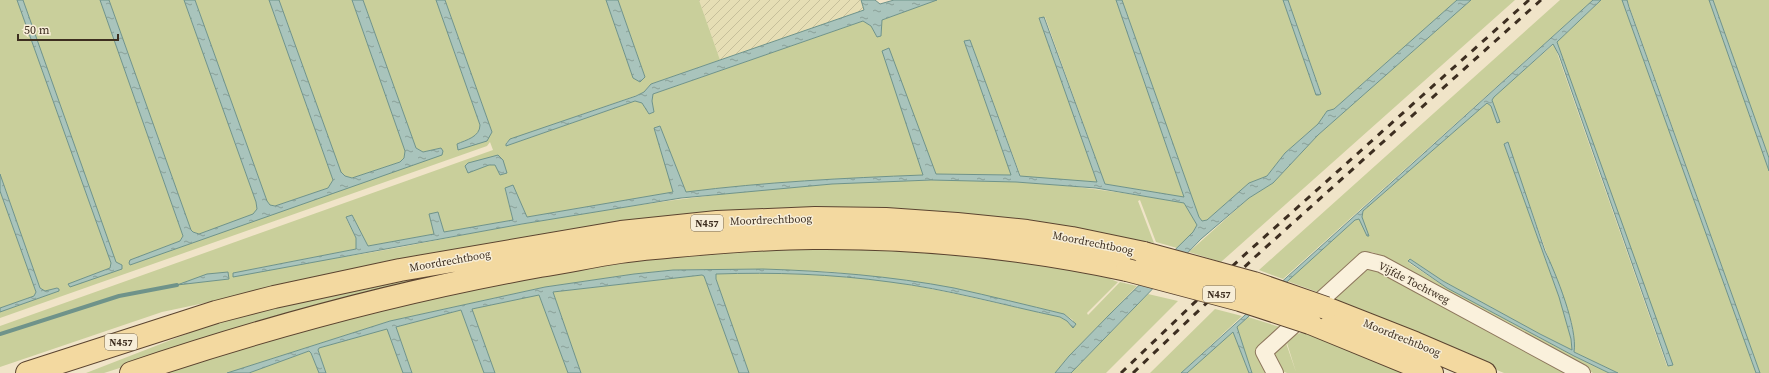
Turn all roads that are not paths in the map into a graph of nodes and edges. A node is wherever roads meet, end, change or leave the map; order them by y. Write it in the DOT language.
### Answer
graph roads {
  1 [pos="27,373"];
  2 [pos="130,373"];
  3 [pos="1275,373"];
  4 [pos="1432,373"];
  5 [pos="1485,373"];
  6 [pos="1582,373"];
  1 -- 5 [label="main road, Moordrechtboog / N457, bridge"];
  2 -- 4 [label="main road, Moordrechtboog / N457, bridge"];
  3 -- 6 [label="street, Vijfde Tochtweg"];
}
